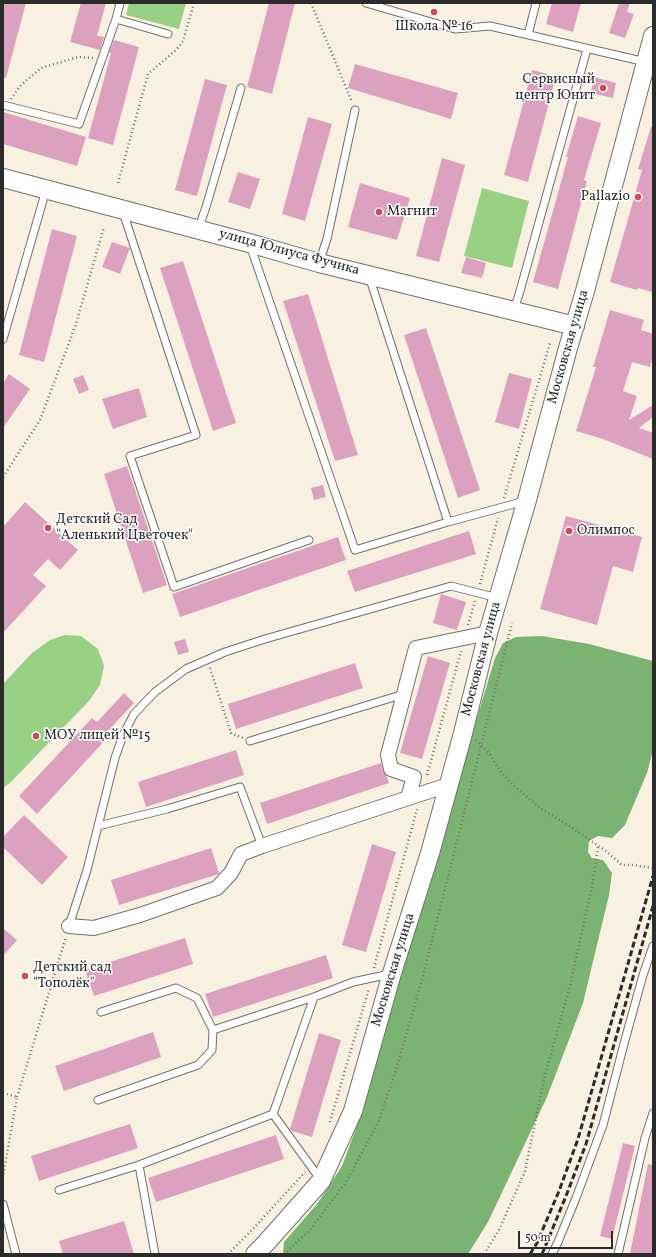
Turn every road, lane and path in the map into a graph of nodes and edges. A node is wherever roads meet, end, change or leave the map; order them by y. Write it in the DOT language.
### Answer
graph roads {
  1 [pos="120,3"];
  2 [pos="194,3"];
  3 [pos="311,3"];
  4 [pos="366,3"];
  5 [pos="536,3"];
  6 [pos="116,19"];
  7 [pos="168,34"];
  8 [pos="528,35"];
  9 [pos="653,36"];
  10 [pos="587,49"];
  11 [pos="102,59"];
  12 [pos="646,62"];
  13 [pos="240,88"];
  14 [pos="5,106"];
  15 [pos="355,110"];
  16 [pos="3,178"];
  17 [pos="118,183"];
  18 [pos="46,190"];
  19 [pos="122,210"];
  20 [pos="104,226"];
  21 [pos="198,230"];
  22 [pos="249,243"];
  23 [pos="319,263"];
  24 [pos="368,274"];
  25 [pos="514,310"];
  26 [pos="575,326"];
  27 [pos="3,339"];
  28 [pos="3,477"];
  29 [pos="527,500"];
  30 [pos="448,522"];
  31 [pos="309,540"];
  32 [pos="498,598"];
  33 [pos="512,623"];
  34 [pos="488,633"];
  35 [pos="207,660"];
  36 [pos="404,694"];
  37 [pos="462,737"];
  38 [pos="250,741"];
  39 [pos="481,745"];
  40 [pos="448,785"];
  41 [pos="408,798"];
  42 [pos="98,826"];
  43 [pos="262,846"];
  44 [pos="598,846"];
  45 [pos="653,868"];
  46 [pos="69,926"];
  47 [pos="653,946"];
  48 [pos="392,973"];
  49 [pos="314,996"];
  50 [pos="100,1012"];
  51 [pos="213,1030"];
  52 [pos="3,1093"];
  53 [pos="17,1097"];
  54 [pos="98,1100"];
  55 [pos="653,1113"];
  56 [pos="273,1114"];
  57 [pos="139,1165"];
  58 [pos="3,1176"];
  59 [pos="321,1181"];
  60 [pos="59,1190"];
  61 [pos="3,1204"];
  62 [pos="621,1240"];
  63 [pos="16,1254"];
  64 [pos="155,1254"];
  65 [pos="255,1254"];
  66 [pos="284,1254"];
  67 [pos="484,1254"];
  68 [pos="552,1254"];
  69 [pos="613,1254"];
  70 [pos="618,1254"];
  1 -- 6 [label="lane"];
  2 -- 17 [label="path"];
  3 -- 15 [label="path"];
  4 -- 8 [label="lane"];
  5 -- 8 [label="lane"];
  6 -- 7 [label="lane"];
  6 -- 11 [label="lane"];
  8 -- 10 [label="lane"];
  9 -- 12 [label="street, Московская улица"];
  10 -- 12 [label="lane"];
  10 -- 25 [label="lane"];
  11 -- 14 [label="path"];
  11 -- 14 [label="lane"];
  12 -- 26 [label="street, Московская улица"];
  13 -- 21 [label="lane"];
  15 -- 23 [label="lane"];
  16 -- 18 [label="street, улица Юлиуса Фучика"];
  18 -- 19 [label="street, улица Юлиуса Фучика"];
  18 -- 27 [label="lane"];
  19 -- 21 [label="street, улица Юлиуса Фучика"];
  19 -- 31 [label="lane"];
  20 -- 28 [label="path"];
  21 -- 22 [label="street, улица Юлиуса Фучика"];
  22 -- 23 [label="street, улица Юлиуса Фучика"];
  22 -- 30 [label="lane"];
  23 -- 24 [label="street, улица Юлиуса Фучика"];
  24 -- 25 [label="street, улица Юлиуса Фучика"];
  24 -- 30 [label="lane"];
  25 -- 26 [label="street, улица Юлиуса Фучика"];
  26 -- 29 [label="street, Московская улица"];
  29 -- 30 [label="lane"];
  29 -- 32 [label="street, Московская улица"];
  32 -- 34 [label="street, Московская улица"];
  32 -- 35 [label="lane"];
  33 -- 39 [label="path"];
  34 -- 36 [label="street"];
  34 -- 37 [label="street, Московская улица"];
  35 -- 38 [label="path"];
  35 -- 42 [label="lane"];
  36 -- 38 [label="lane"];
  36 -- 41 [label="street"];
  37 -- 39 [label="path"];
  37 -- 40 [label="street, Московская улица"];
  39 -- 44 [label="path"];
  39 -- 66 [label="path"];
  40 -- 41 [label="street"];
  40 -- 48 [label="street, Московская улица"];
  41 -- 43 [label="street"];
  42 -- 43 [label="lane"];
  42 -- 46 [label="lane"];
  43 -- 46 [label="street"];
  44 -- 45 [label="path"];
  44 -- 67 [label="path"];
  46 -- 53 [label="path"];
  47 -- 68 [label="lane"];
  48 -- 49 [label="lane"];
  48 -- 59 [label="street, Московская улица"];
  49 -- 51 [label="lane"];
  49 -- 56 [label="lane"];
  50 -- 51 [label="lane"];
  51 -- 54 [label="lane"];
  52 -- 53 [label="path"];
  53 -- 58 [label="path"];
  55 -- 62 [label="lane"];
  56 -- 57 [label="lane"];
  56 -- 59 [label="lane"];
  57 -- 60 [label="lane"];
  57 -- 64 [label="lane"];
  59 -- 65 [label="street, Московская улица"];
  61 -- 63 [label="lane"];
  62 -- 69 [label="lane"];
  62 -- 70 [label="lane"];
}
